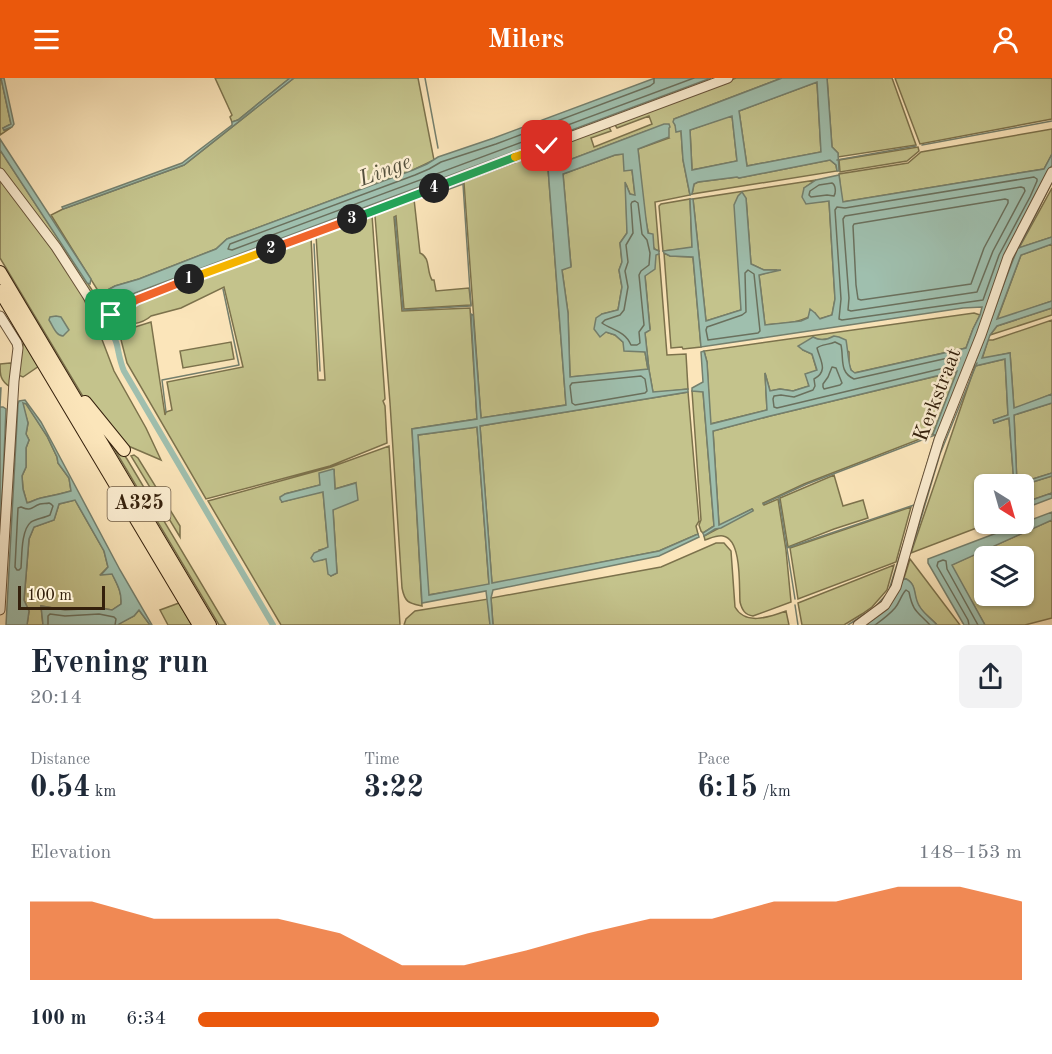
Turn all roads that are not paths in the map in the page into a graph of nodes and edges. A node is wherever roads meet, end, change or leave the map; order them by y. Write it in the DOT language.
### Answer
graph roads {
  1 [pos="728,78"];
  2 [pos="1052,172"];
  3 [pos="0,173"];
  4 [pos="0,272"];
  5 [pos="0,291"];
  6 [pos="0,316"];
  7 [pos="4,332"];
  8 [pos="67,383"];
  9 [pos="124,450"];
  10 [pos="0,610"];
  11 [pos="198,625"];
  12 [pos="210,625"];
  13 [pos="858,625"];
  1 -- 3 [label="street"];
  2 -- 13 [label="street, Kerkstraat"];
  4 -- 8 [label="highway, A325"];
  5 -- 11 [label="highway, A325"];
  6 -- 7 [label="street"];
  7 -- 10 [label="street"];
  8 -- 9 [label="highway"];
  8 -- 12 [label="highway, A325"];
}
